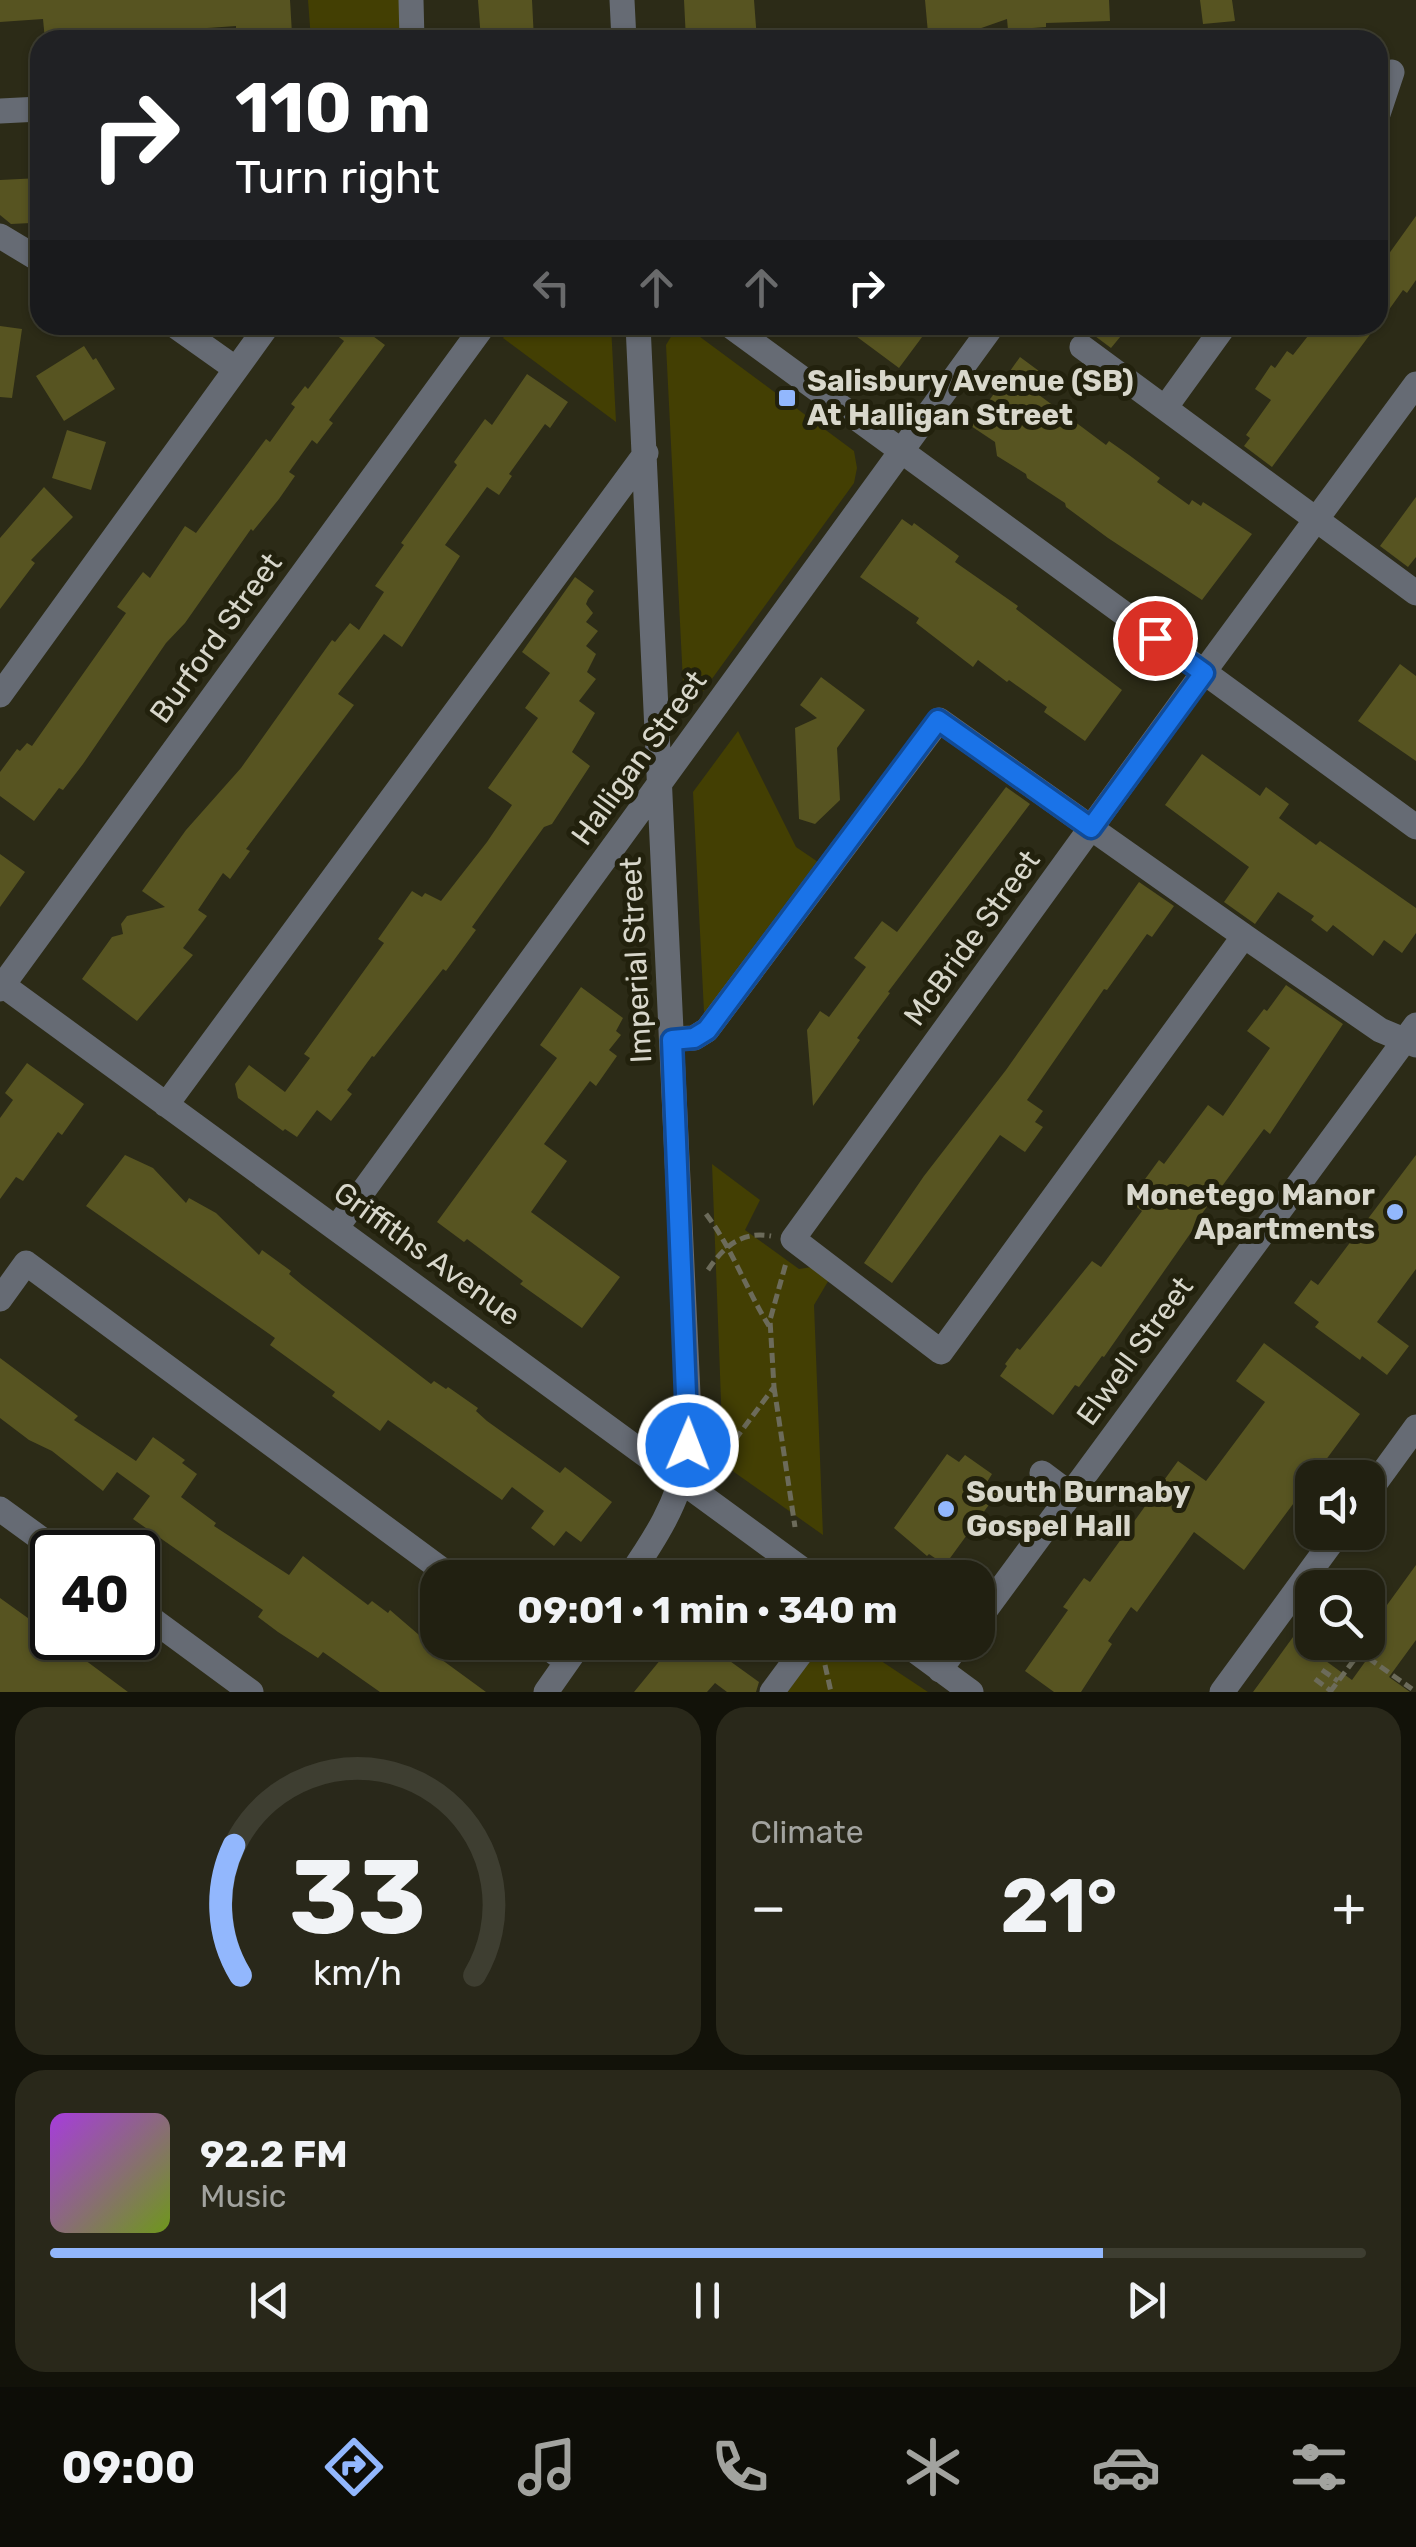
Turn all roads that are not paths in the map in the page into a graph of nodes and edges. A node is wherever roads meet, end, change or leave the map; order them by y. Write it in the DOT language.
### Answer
graph roads {
  1 [pos="411,0"];
  2 [pos="622,0"];
  3 [pos="412,30"];
  4 [pos="624,30"];
  5 [pos="30,110"];
  6 [pos="0,111"];
  7 [pos="0,236"];
  8 [pos="30,254"];
  9 [pos="188,335"];
  10 [pos="261,335"];
  11 [pos="477,335"];
  12 [pos="639,335"];
  13 [pos="743,335"];
  14 [pos="986,335"];
  15 [pos="1218,335"];
  16 [pos="1082,347"];
  17 [pos="236,368"];
  18 [pos="1416,384"];
  19 [pos="1165,408"];
  20 [pos="902,452"];
  21 [pos="646,453"];
  22 [pos="1316,521"];
  23 [pos="1416,593"];
  24 [pos="1204,673"];
  25 [pos="0,695"];
  26 [pos="660,785"];
  27 [pos="1416,827"];
  28 [pos="1091,828"];
  29 [pos="1244,936"];
  30 [pos="1,986"];
  31 [pos="1412,1037"];
  32 [pos="672,1040"];
  33 [pos="166,1105"];
  34 [pos="337,1227"];
  35 [pos="0,1299"];
  36 [pos="1416,1426"];
  37 [pos="1385,1469"];
  38 [pos="1042,1473"];
  39 [pos="681,1480"];
  40 [pos="1070,1494"];
  41 [pos="0,1510"];
  42 [pos="30,1531"];
  43 [pos="1326,1550"];
  44 [pos="429,1560"];
  45 [pos="639,1560"];
  46 [pos="790,1560"];
  47 [pos="995,1597"];
  48 [pos="160,1625"];
  49 [pos="568,1660"];
  50 [pos="806,1660"];
  51 [pos="927,1660"];
  52 [pos="947,1660"];
  53 [pos="940,1670"];
  54 [pos="251,1692"];
  55 [pos="546,1692"];
  56 [pos="772,1692"];
  57 [pos="971,1692"];
  58 [pos="1222,1692"];
  1 -- 3 [label="street"];
  2 -- 4 [label="street"];
  5 -- 6 [label="street"];
  7 -- 8 [label="street"];
  9 -- 17 [label="street"];
  10 -- 17 [label="street"];
  11 -- 30 [label="street, Burford Street"];
  12 -- 21 [label="street, Imperial Street"];
  13 -- 20 [label="street"];
  14 -- 20 [label="street, Halligan Street"];
  15 -- 19 [label="street"];
  16 -- 19 [label="street"];
  17 -- 25 [label="street"];
  18 -- 22 [label="street, McBride Street"];
  19 -- 22 [label="street"];
  20 -- 24 [label="street"];
  20 -- 26 [label="street, Halligan Street"];
  21 -- 26 [label="street, Imperial Street"];
  21 -- 33 [label="street"];
  22 -- 23 [label="street"];
  22 -- 24 [label="street, McBride Street"];
  24 -- 27 [label="street"];
  24 -- 28 [label="street, McBride Street"];
  26 -- 32 [label="street, Imperial Street"];
  26 -- 34 [label="street, Halligan Street"];
  28 -- 29 [label="street"];
  28 -- 29 [label="street, McBride Street"];
  28 -- 32 [label="street"];
  29 -- 31 [label="street"];
  30 -- 33 [label="street, Griffiths Avenue"];
  31 -- 40 [label="street, Elwell Street"];
  32 -- 39 [label="street, Imperial Street"];
  33 -- 34 [label="street, Griffiths Avenue"];
  34 -- 39 [label="street, Griffiths Avenue"];
  35 -- 44 [label="street"];
  36 -- 37 [label="street"];
  38 -- 40 [label="street"];
  39 -- 45 [label="street, Imperial Street"];
  39 -- 46 [label="street, Griffiths Avenue"];
  40 -- 47 [label="street, Elwell Street"];
  41 -- 42 [label="street"];
  43 -- 58 [label="street"];
  48 -- 54 [label="street"];
  49 -- 55 [label="street"];
  50 -- 56 [label="street"];
  51 -- 53 [label="street"];
  52 -- 53 [label="street"];
  53 -- 57 [label="street"];
}
